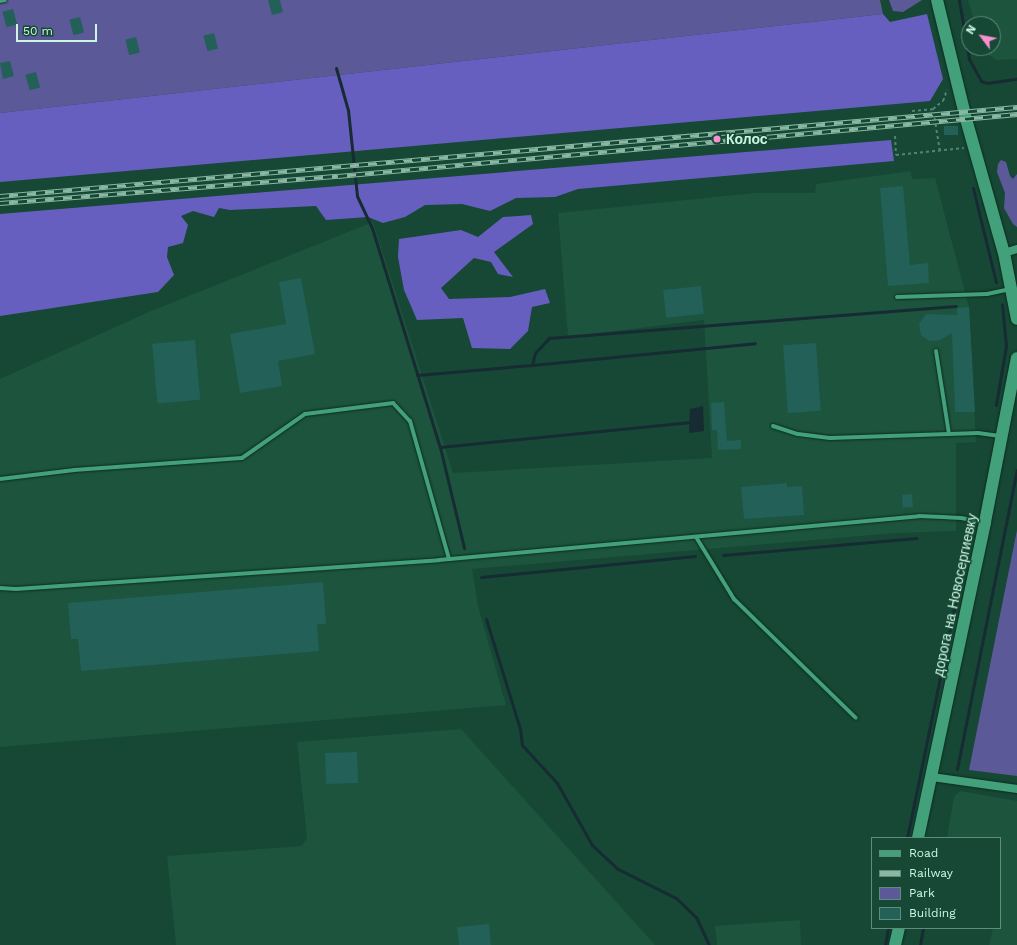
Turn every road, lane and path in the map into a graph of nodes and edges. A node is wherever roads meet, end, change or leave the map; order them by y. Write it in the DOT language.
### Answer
graph roads {
  1 [pos="5,0"];
  2 [pos="938,0"];
  3 [pos="0,1"];
  4 [pos="956,71"];
  5 [pos="933,109"];
  6 [pos="912,111"];
  7 [pos="895,136"];
  8 [pos="974,146"];
  9 [pos="940,151"];
  10 [pos="1017,249"];
  11 [pos="1004,253"];
  12 [pos="1011,289"];
  13 [pos="897,297"];
  14 [pos="1017,319"];
  15 [pos="936,351"];
  16 [pos="1017,358"];
  17 [pos="773,426"];
  18 [pos="949,434"];
  19 [pos="1002,436"];
  20 [pos="0,479"];
  21 [pos="985,522"];
  22 [pos="696,536"];
  23 [pos="449,559"];
  24 [pos="0,588"];
  25 [pos="856,718"];
  26 [pos="932,777"];
  27 [pos="1017,789"];
  28 [pos="918,837"];
  29 [pos="899,929"];
  30 [pos="895,945"];
  1 -- 3 [label="lane"];
  2 -- 4 [label="street"];
  4 -- 5 [label="path"];
  4 -- 8 [label="street"];
  5 -- 6 [label="path"];
  5 -- 9 [label="path"];
  7 -- 9 [label="path"];
  8 -- 9 [label="path"];
  8 -- 11 [label="street"];
  10 -- 11 [label="street"];
  11 -- 12 [label="street"];
  12 -- 13 [label="lane"];
  12 -- 14 [label="street"];
  15 -- 18 [label="lane"];
  16 -- 19 [label="street, дорога на Новосергиевку"];
  17 -- 18 [label="lane"];
  18 -- 19 [label="lane"];
  19 -- 21 [label="street, дорога на Новосергиевку"];
  20 -- 23 [label="lane"];
  21 -- 22 [label="lane"];
  21 -- 26 [label="street, дорога на Новосергиевку"];
  22 -- 23 [label="lane"];
  22 -- 25 [label="lane"];
  23 -- 24 [label="lane"];
  26 -- 27 [label="street"];
  26 -- 28 [label="street, дорога на Новосергиевку"];
  29 -- 30 [label="street"];
}
